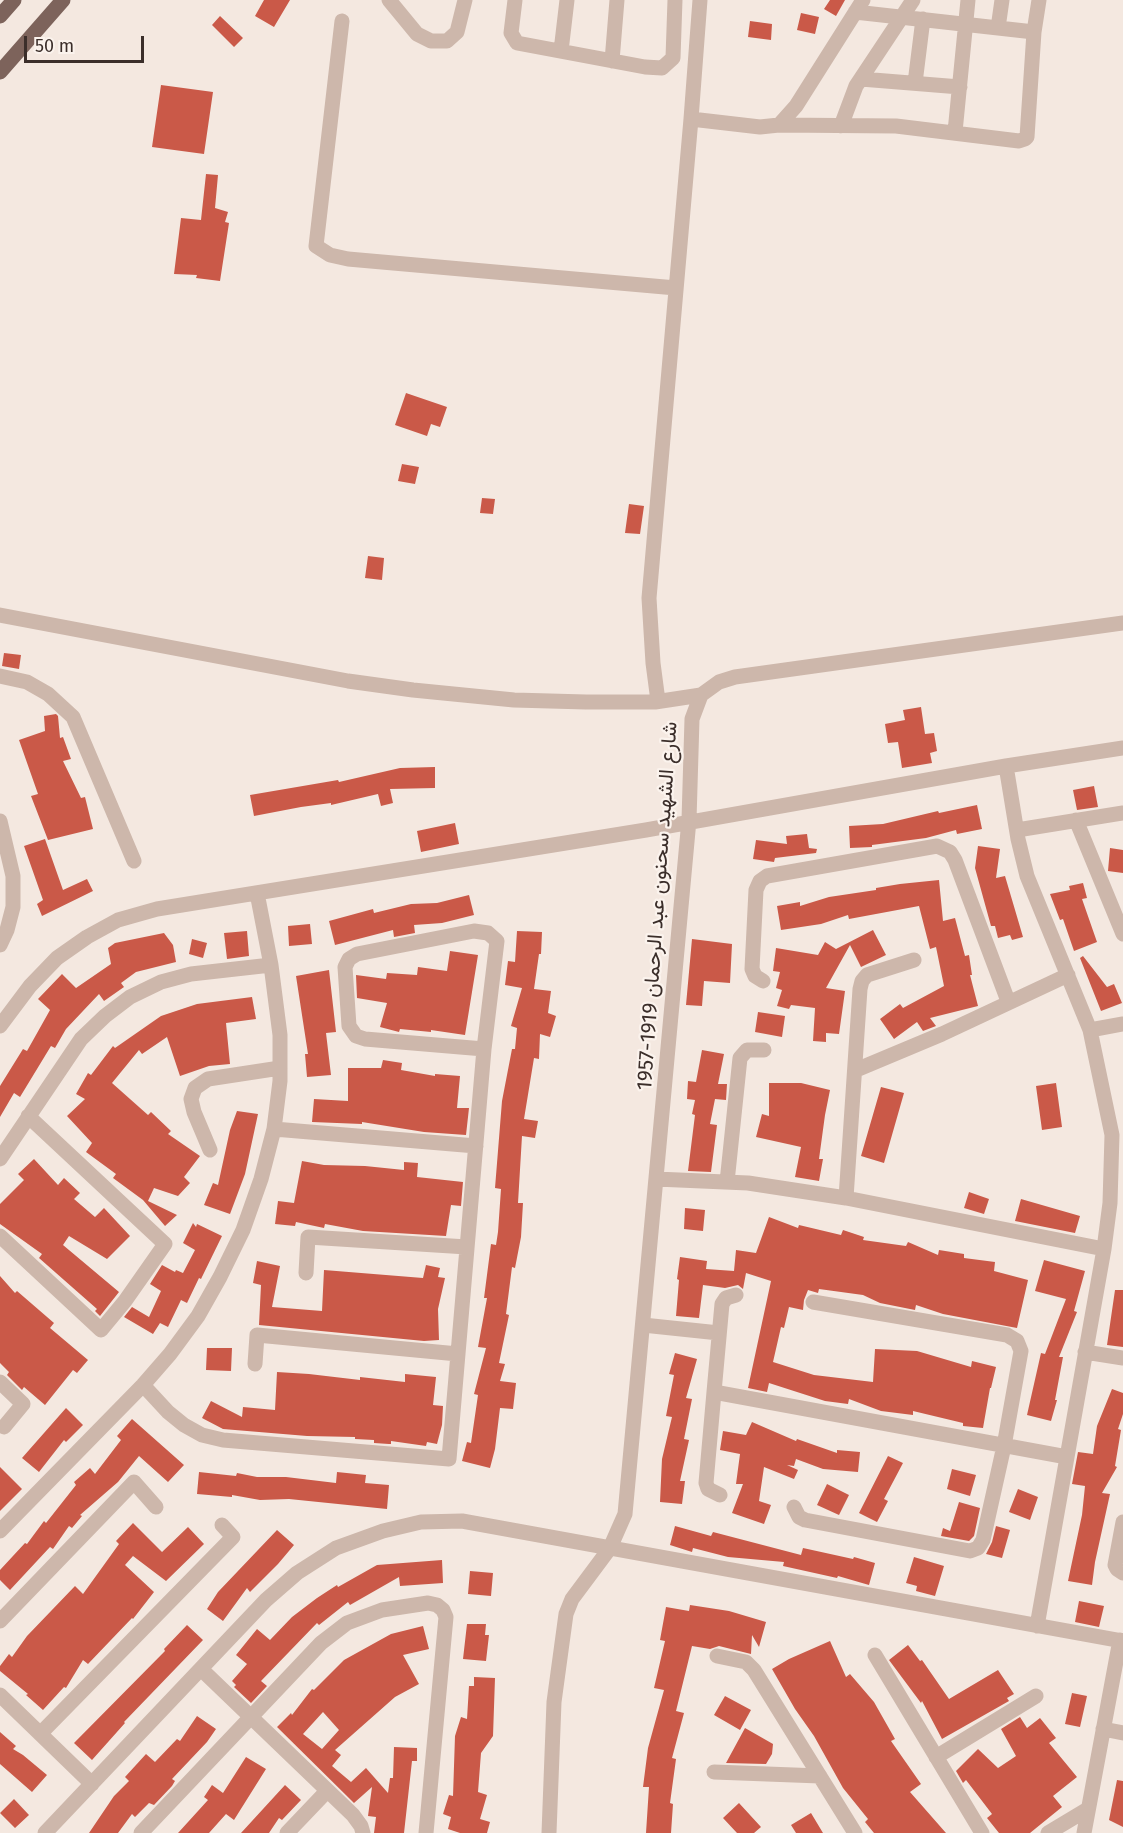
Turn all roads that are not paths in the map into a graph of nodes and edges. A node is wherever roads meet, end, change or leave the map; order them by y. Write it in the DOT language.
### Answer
graph roads {
  1 [pos="63,0"];
  2 [pos="389,0"];
  3 [pos="515,0"];
  4 [pos="567,0"];
  5 [pos="617,0"];
  6 [pos="675,0"];
  7 [pos="700,0"];
  8 [pos="913,0"];
  9 [pos="969,0"];
  10 [pos="1002,0"];
  11 [pos="1039,0"];
  12 [pos="12,1"];
  13 [pos="462,3"];
  14 [pos="859,6"];
  15 [pos="0,16"];
  16 [pos="902,17"];
  17 [pos="923,19"];
  18 [pos="342,21"];
  19 [pos="966,24"];
  20 [pos="998,28"];
  21 [pos="1034,32"];
  22 [pos="561,51"];
  23 [pos="612,61"];
  24 [pos="0,72"];
  25 [pos="861,79"];
  26 [pos="915,83"];
  27 [pos="960,87"];
  28 [pos="691,119"];
  29 [pos="780,126"];
  30 [pos="841,126"];
  31 [pos="955,132"];
  32 [pos="676,288"];
  33 [pos="0,615"];
  34 [pos="1123,623"];
  35 [pos="0,676"];
  36 [pos="701,695"];
  37 [pos="658,701"];
  38 [pos="1123,748"];
  39 [pos="1006,766"];
  40 [pos="1123,813"];
  41 [pos="689,820"];
  42 [pos="1076,820"];
  43 [pos="0,821"];
  44 [pos="1017,830"];
  45 [pos="134,861"];
  46 [pos="256,893"];
  47 [pos="1123,934"];
  48 [pos="0,945"];
  49 [pos="914,960"];
  50 [pos="271,965"];
  51 [pos="1068,975"];
  52 [pos="763,981"];
  53 [pos="1008,1001"];
  54 [pos="1123,1024"];
  55 [pos="0,1026"];
  56 [pos="1090,1030"];
  57 [pos="484,1049"];
  58 [pos="764,1050"];
  59 [pos="280,1068"];
  60 [pos="856,1070"];
  61 [pos="28,1116"];
  62 [pos="274,1129"];
  63 [pos="1118,1134"];
  64 [pos="476,1146"];
  65 [pos="210,1150"];
  66 [pos="0,1159"];
  67 [pos="656,1179"];
  68 [pos="727,1182"];
  69 [pos="846,1198"];
  70 [pos="0,1236"];
  71 [pos="467,1247"];
  72 [pos="1104,1249"];
  73 [pos="306,1273"];
  74 [pos="736,1295"];
  75 [pos="813,1302"];
  76 [pos="643,1325"];
  77 [pos="719,1334"];
  78 [pos="1085,1352"];
  79 [pos="458,1354"];
  80 [pos="1123,1358"];
  81 [pos="255,1364"];
  82 [pos="0,1382"];
  83 [pos="143,1385"];
  84 [pos="714,1392"];
  85 [pos="4,1427"];
  86 [pos="1004,1446"];
  87 [pos="1067,1457"];
  88 [pos="720,1495"];
  89 [pos="156,1506"];
  90 [pos="794,1508"];
  91 [pos="1123,1522"];
  92 [pos="222,1525"];
  93 [pos="0,1531"];
  94 [pos="610,1548"];
  95 [pos="1123,1573"];
  96 [pos="0,1621"];
  97 [pos="1037,1626"];
  98 [pos="1122,1641"];
  99 [pos="875,1654"];
  100 [pos="717,1656"];
  101 [pos="201,1670"];
  102 [pos="0,1695"];
  103 [pos="1035,1696"];
  104 [pos="250,1718"];
  105 [pos="1103,1729"];
  106 [pos="1123,1733"];
  107 [pos="40,1734"];
  108 [pos="936,1757"];
  109 [pos="714,1772"];
  110 [pos="820,1776"];
  111 [pos="92,1784"];
  112 [pos="327,1791"];
  113 [pos="1088,1809"];
  114 [pos="45,1833"];
  115 [pos="141,1833"];
  116 [pos="287,1833"];
  117 [pos="363,1833"];
  118 [pos="426,1833"];
  119 [pos="549,1833"];
  120 [pos="855,1833"];
  121 [pos="982,1833"];
  122 [pos="1048,1833"];
  123 [pos="1084,1833"];
  1 -- 24 [label="main road"];
  2 -- 13 [label="street"];
  3 -- 22 [label="street"];
  4 -- 22 [label="street"];
  5 -- 23 [label="street"];
  6 -- 23 [label="street"];
  7 -- 28 [label="street"];
  8 -- 16 [label="street"];
  9 -- 19 [label="street"];
  10 -- 20 [label="street"];
  11 -- 21 [label="street"];
  12 -- 15 [label="main road"];
  14 -- 16 [label="street"];
  14 -- 29 [label="street"];
  16 -- 17 [label="street"];
  16 -- 25 [label="street"];
  17 -- 19 [label="street"];
  17 -- 26 [label="street"];
  18 -- 32 [label="street"];
  19 -- 20 [label="street"];
  19 -- 27 [label="street"];
  20 -- 21 [label="street"];
  21 -- 31 [label="street"];
  22 -- 23 [label="street"];
  25 -- 26 [label="street"];
  25 -- 30 [label="street"];
  26 -- 27 [label="street"];
  27 -- 31 [label="street"];
  28 -- 29 [label="street"];
  28 -- 32 [label="street"];
  29 -- 30 [label="street"];
  30 -- 31 [label="street"];
  32 -- 37 [label="street"];
  33 -- 37 [label="street"];
  34 -- 36 [label="street"];
  35 -- 45 [label="street"];
  36 -- 37 [label="street"];
  36 -- 41 [label="street, شارع الشهيد سحنون عبد الرحمان 1919-1957"];
  38 -- 39 [label="street"];
  39 -- 41 [label="street"];
  39 -- 44 [label="street"];
  40 -- 42 [label="street"];
  41 -- 46 [label="street"];
  41 -- 67 [label="street, شارع الشهيد سحنون عبد الرحمان 1919-1957"];
  42 -- 44 [label="street"];
  42 -- 47 [label="street"];
  43 -- 48 [label="street"];
  44 -- 51 [label="street"];
  46 -- 50 [label="street"];
  46 -- 55 [label="street"];
  49 -- 60 [label="street"];
  50 -- 59 [label="street"];
  50 -- 61 [label="street"];
  51 -- 53 [label="street"];
  51 -- 56 [label="street"];
  52 -- 53 [label="street"];
  53 -- 60 [label="street"];
  54 -- 56 [label="street"];
  56 -- 63 [label="street"];
  57 -- 57 [label="street"];
  57 -- 64 [label="street"];
  58 -- 68 [label="street"];
  59 -- 62 [label="street"];
  59 -- 65 [label="street"];
  60 -- 69 [label="street"];
  61 -- 66 [label="street"];
  61 -- 70 [label="street"];
  62 -- 64 [label="street"];
  62 -- 83 [label="street"];
  63 -- 72 [label="street"];
  64 -- 71 [label="street"];
  67 -- 68 [label="street"];
  67 -- 76 [label="street, شارع الشهيد سحنون عبد الرحمان 1919-1957"];
  68 -- 69 [label="street"];
  69 -- 72 [label="street"];
  71 -- 73 [label="street"];
  71 -- 79 [label="street"];
  72 -- 78 [label="street"];
  74 -- 77 [label="street"];
  75 -- 86 [label="street"];
  76 -- 77 [label="street"];
  76 -- 94 [label="street, شارع الشهيد سحنون عبد الرحمان 1919-1957"];
  77 -- 84 [label="street"];
  78 -- 80 [label="street"];
  78 -- 87 [label="street"];
  79 -- 81 [label="street"];
  79 -- 83 [label="street"];
  82 -- 85 [label="street"];
  83 -- 93 [label="street"];
  84 -- 86 [label="street"];
  84 -- 88 [label="street"];
  86 -- 87 [label="street"];
  86 -- 90 [label="street"];
  87 -- 97 [label="street"];
  89 -- 96 [label="street"];
  91 -- 95 [label="street"];
  92 -- 107 [label="street"];
  94 -- 97 [label="street"];
  94 -- 101 [label="street"];
  94 -- 119 [label="street, شارع الشهيد سحنون عبد الرحمان 1919-1957"];
  97 -- 98 [label="street"];
  98 -- 105 [label="street"];
  99 -- 108 [label="street"];
  100 -- 110 [label="street"];
  101 -- 104 [label="street"];
  101 -- 111 [label="street"];
  102 -- 107 [label="street"];
  103 -- 108 [label="street"];
  104 -- 112 [label="street"];
  104 -- 115 [label="street"];
  104 -- 118 [label="street"];
  105 -- 106 [label="street"];
  105 -- 113 [label="street"];
  107 -- 111 [label="street"];
  108 -- 121 [label="street"];
  109 -- 110 [label="street"];
  110 -- 120 [label="street"];
  111 -- 114 [label="street"];
  112 -- 116 [label="street"];
  112 -- 117 [label="street"];
  113 -- 122 [label="street"];
  113 -- 123 [label="street"];
}
